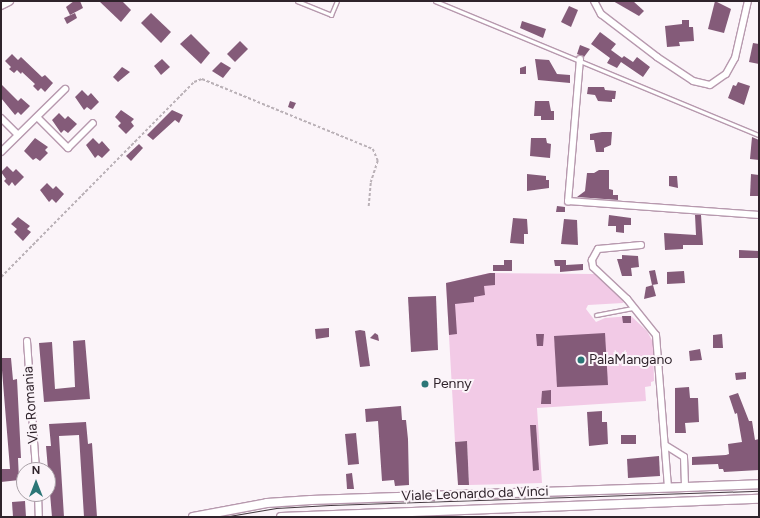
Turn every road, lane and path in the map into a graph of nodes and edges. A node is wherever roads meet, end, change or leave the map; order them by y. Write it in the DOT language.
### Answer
graph roads {
  1 [pos="9,1"];
  2 [pos="297,1"];
  3 [pos="337,1"];
  4 [pos="435,1"];
  5 [pos="594,1"];
  6 [pos="748,1"];
  7 [pos="1,5"];
  8 [pos="580,59"];
  9 [pos="65,89"];
  10 [pos="37,117"];
  11 [pos="1,118"];
  12 [pos="93,124"];
  13 [pos="18,135"];
  14 [pos="759,135"];
  15 [pos="1,152"];
  16 [pos="368,206"];
  17 [pos="759,215"];
  18 [pos="641,245"];
  19 [pos="1,277"];
  20 [pos="632,308"];
  21 [pos="596,315"];
  22 [pos="27,341"];
  23 [pos="665,445"];
  24 [pos="35,462"];
  25 [pos="759,484"];
  26 [pos="686,486"];
  27 [pos="668,487"];
  28 [pos="371,498"];
  29 [pos="759,500"];
  30 [pos="38,502"];
  31 [pos="372,512"];
  32 [pos="39,517"];
  33 [pos="193,517"];
  34 [pos="281,517"];
  1 -- 7 [label="street"];
  2 -- 3 [label="lane"];
  4 -- 8 [label="lane"];
  5 -- 6 [label="street"];
  8 -- 14 [label="lane"];
  8 -- 17 [label="street"];
  9 -- 10 [label="street"];
  10 -- 12 [label="street"];
  10 -- 13 [label="street"];
  11 -- 13 [label="street"];
  13 -- 15 [label="street"];
  16 -- 19 [label="path"];
  18 -- 20 [label="street"];
  20 -- 21 [label="lane"];
  20 -- 23 [label="street"];
  22 -- 24 [label="street, Via Romania"];
  23 -- 26 [label="street"];
  23 -- 27 [label="street"];
  25 -- 26 [label="street, Viale Leonardo da Vinci"];
  26 -- 27 [label="street, Viale Leonardo da Vinci"];
  27 -- 28 [label="street, Viale Leonardo da Vinci"];
  28 -- 31 [label="street"];
  28 -- 33 [label="street, Viale Leonardo da Vinci"];
  29 -- 31 [label="street, Viale Leonardo da Vinci"];
  30 -- 32 [label="street"];
  31 -- 34 [label="street, Viale Leonardo da Vinci"];
}
